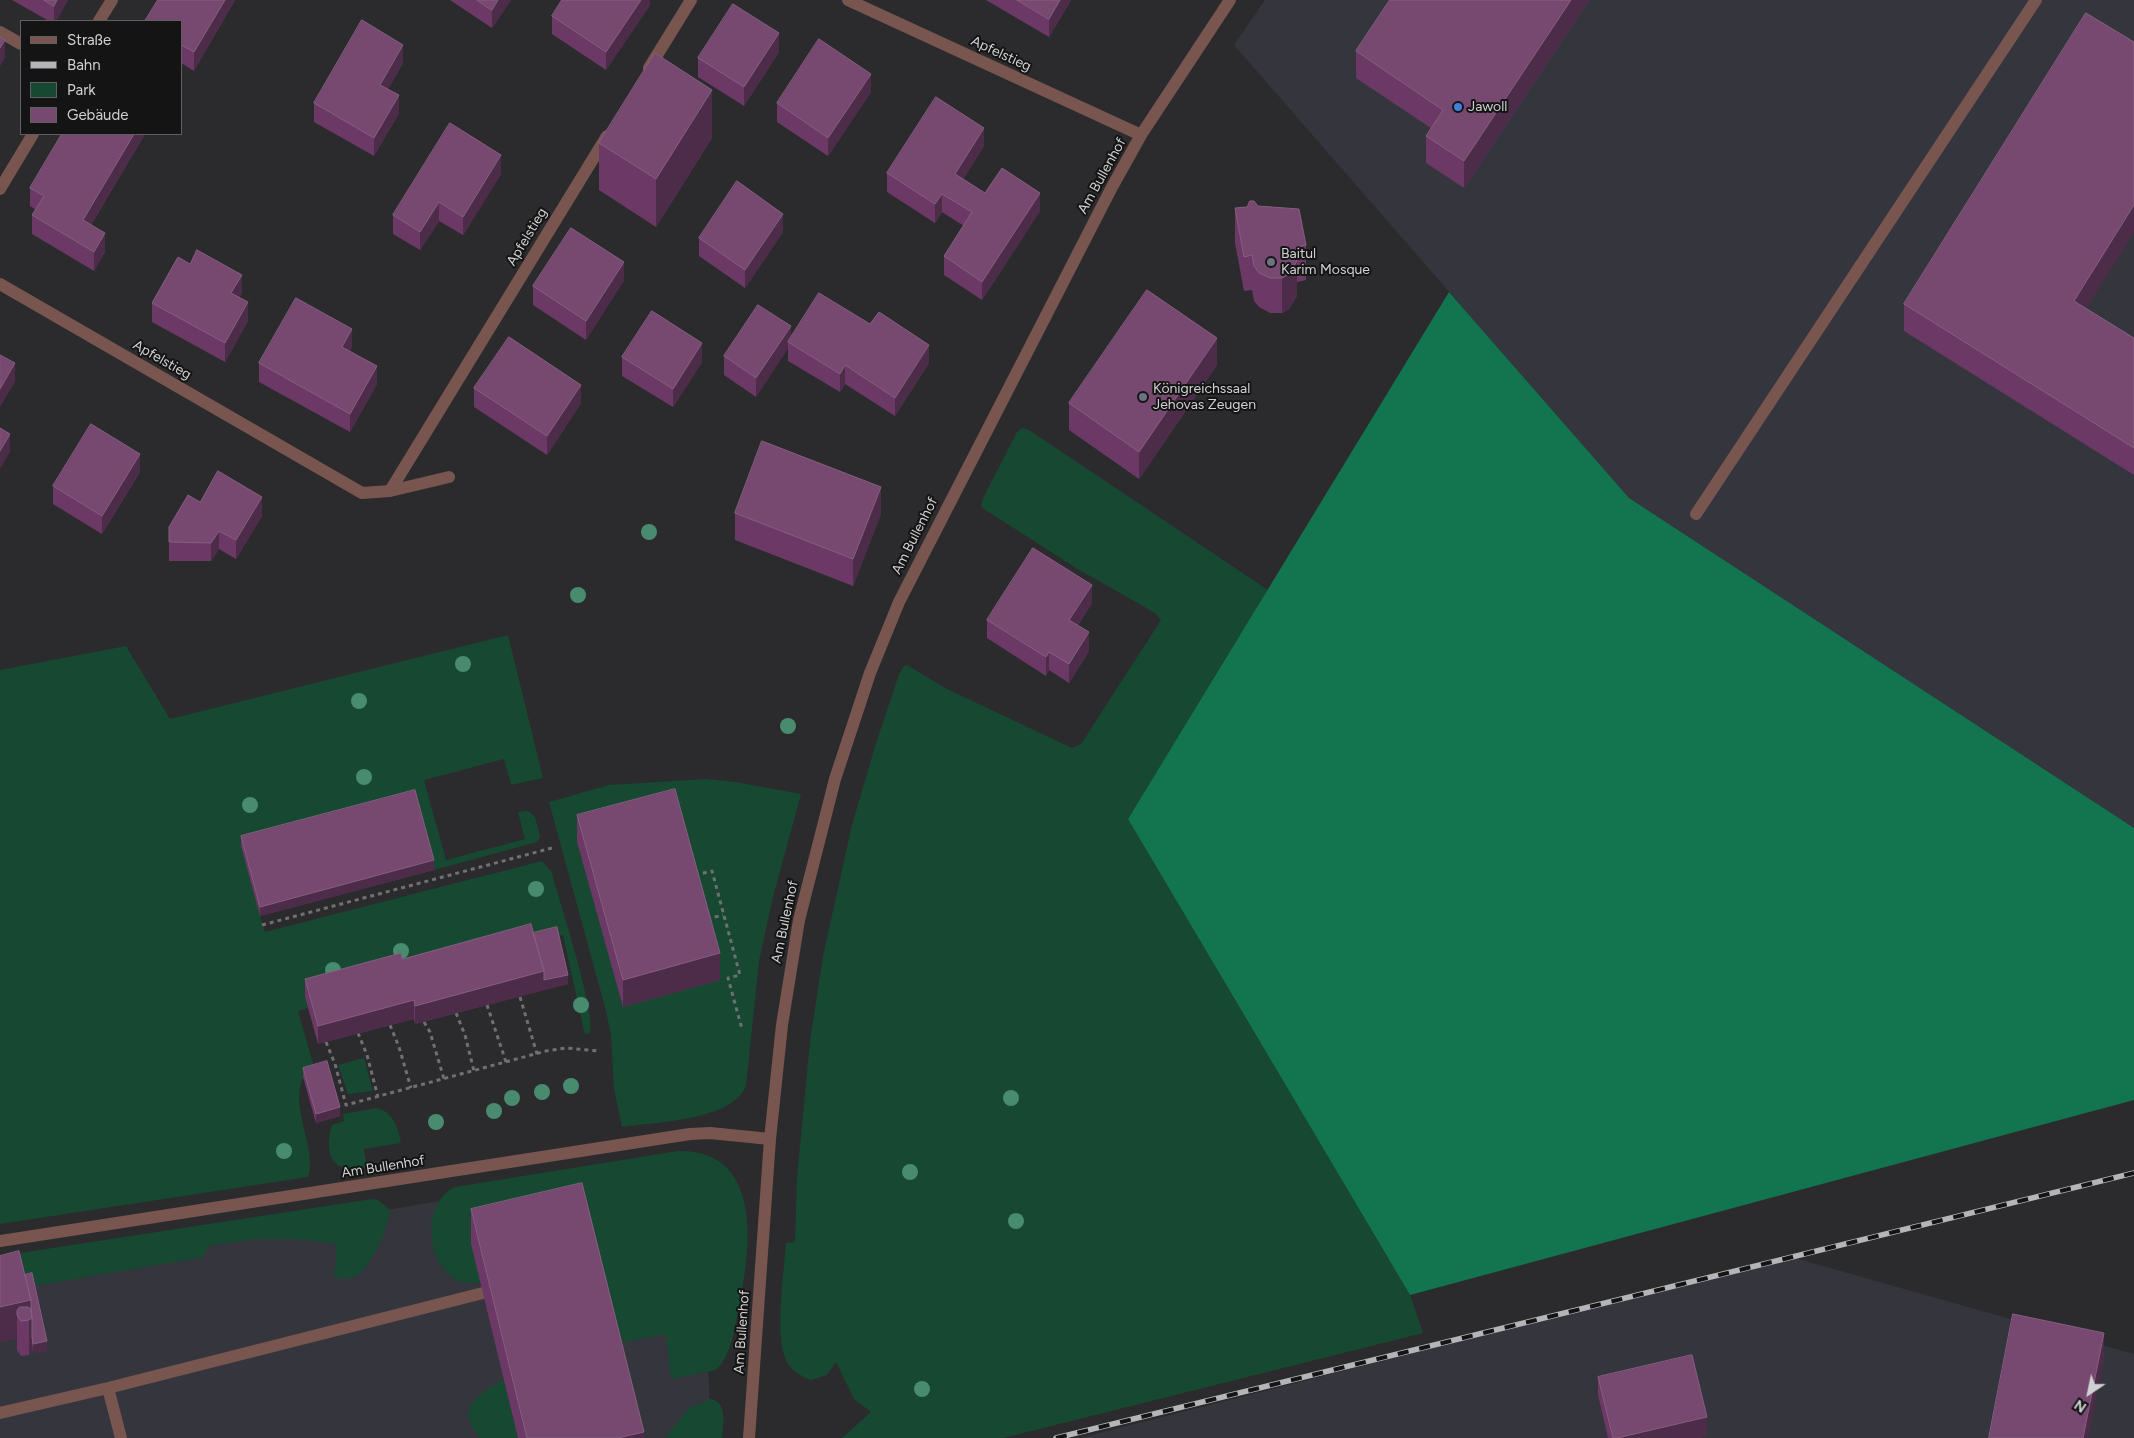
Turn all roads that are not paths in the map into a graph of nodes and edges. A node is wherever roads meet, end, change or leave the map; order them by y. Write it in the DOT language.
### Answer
graph roads {
  1 [pos="112,0"];
  2 [pos="691,0"];
  3 [pos="848,0"];
  4 [pos="1230,0"];
  5 [pos="2036,0"];
  6 [pos="100,20"];
  7 [pos="0,32"];
  8 [pos="20,43"];
  9 [pos="645,76"];
  10 [pos="614,126"];
  11 [pos="32,135"];
  12 [pos="1141,135"];
  13 [pos="0,189"];
  14 [pos="0,284"];
  15 [pos="449,477"];
  16 [pos="390,491"];
  17 [pos="1696,514"];
  18 [pos="770,1139"];
  19 [pos="0,1241"];
  20 [pos="483,1293"];
  21 [pos="108,1388"];
  22 [pos="0,1413"];
  23 [pos="121,1438"];
  24 [pos="749,1438"];
  1 -- 6 [label="street"];
  2 -- 9 [label="street"];
  3 -- 12 [label="street, Apfelstieg"];
  4 -- 12 [label="street, Am Bullenhof"];
  5 -- 17 [label="street"];
  7 -- 8 [label="street"];
  10 -- 16 [label="street, Apfelstieg"];
  11 -- 13 [label="street"];
  12 -- 18 [label="street, Am Bullenhof"];
  14 -- 16 [label="street, Apfelstieg"];
  15 -- 16 [label="street, Apfelstieg"];
  18 -- 19 [label="street, Am Bullenhof"];
  18 -- 24 [label="street, Am Bullenhof"];
  20 -- 21 [label="street"];
  21 -- 22 [label="street"];
  21 -- 23 [label="street"];
}
